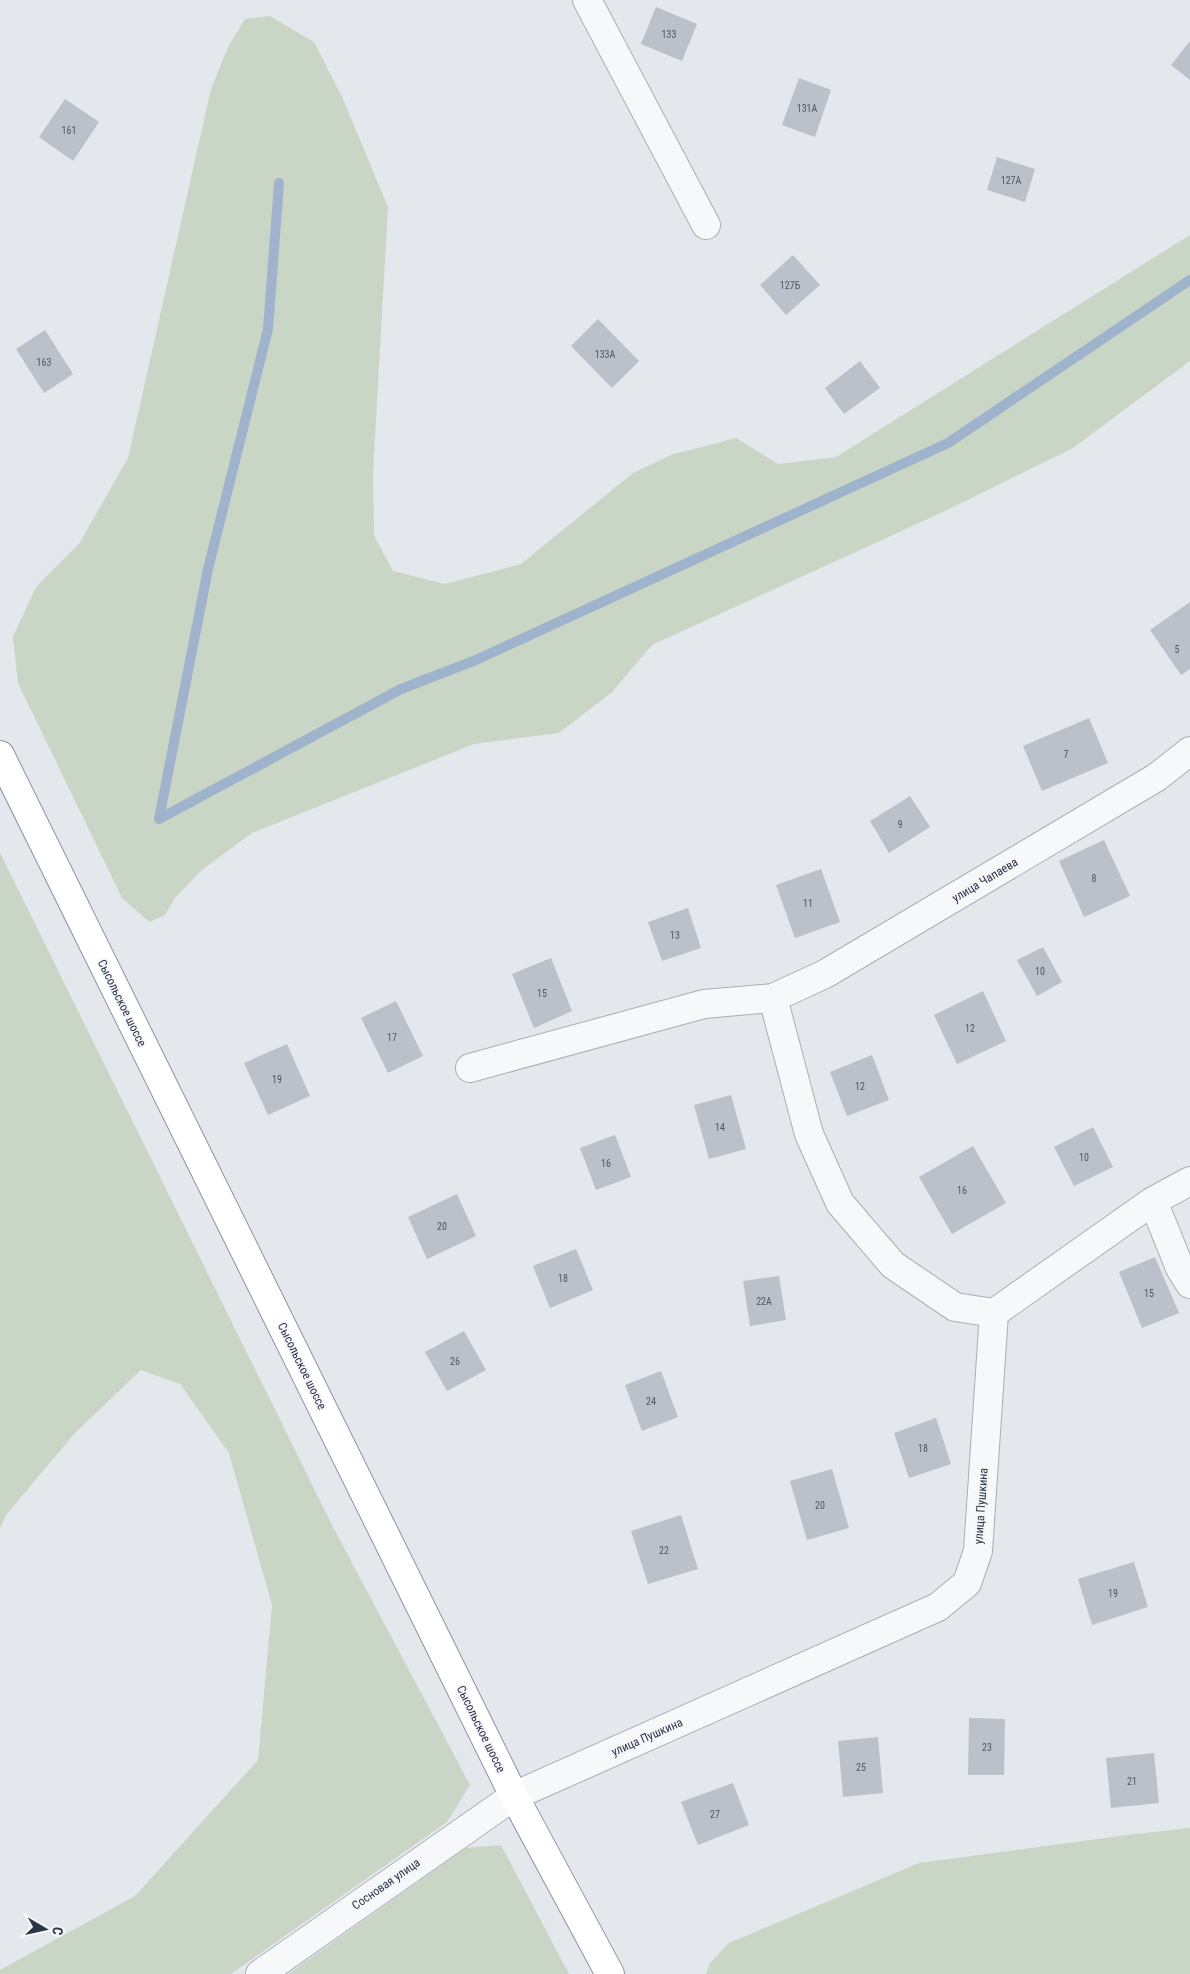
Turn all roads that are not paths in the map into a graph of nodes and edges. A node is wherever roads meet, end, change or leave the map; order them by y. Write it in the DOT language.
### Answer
graph roads {
  1 [pos="587,0"];
  2 [pos="706,225"];
  3 [pos="1190,751"];
  4 [pos="0,755"];
  5 [pos="773,998"];
  6 [pos="470,1068"];
  7 [pos="1190,1181"];
  8 [pos="1153,1201"];
  9 [pos="1190,1284"];
  10 [pos="994,1313"];
  11 [pos="514,1796"];
  12 [pos="260,1974"];
  13 [pos="610,1974"];
  1 -- 2 [label="street"];
  3 -- 5 [label="street, улица Чапаева"];
  4 -- 11 [label="highway, Сысольское шоссе"];
  5 -- 6 [label="street, улица Чапаева"];
  5 -- 10 [label="street"];
  7 -- 8 [label="street"];
  8 -- 9 [label="street"];
  8 -- 10 [label="street"];
  10 -- 11 [label="street, улица Пушкина"];
  11 -- 12 [label="street, Сосновая улица"];
  11 -- 13 [label="highway, Сысольское шоссе"];
}
